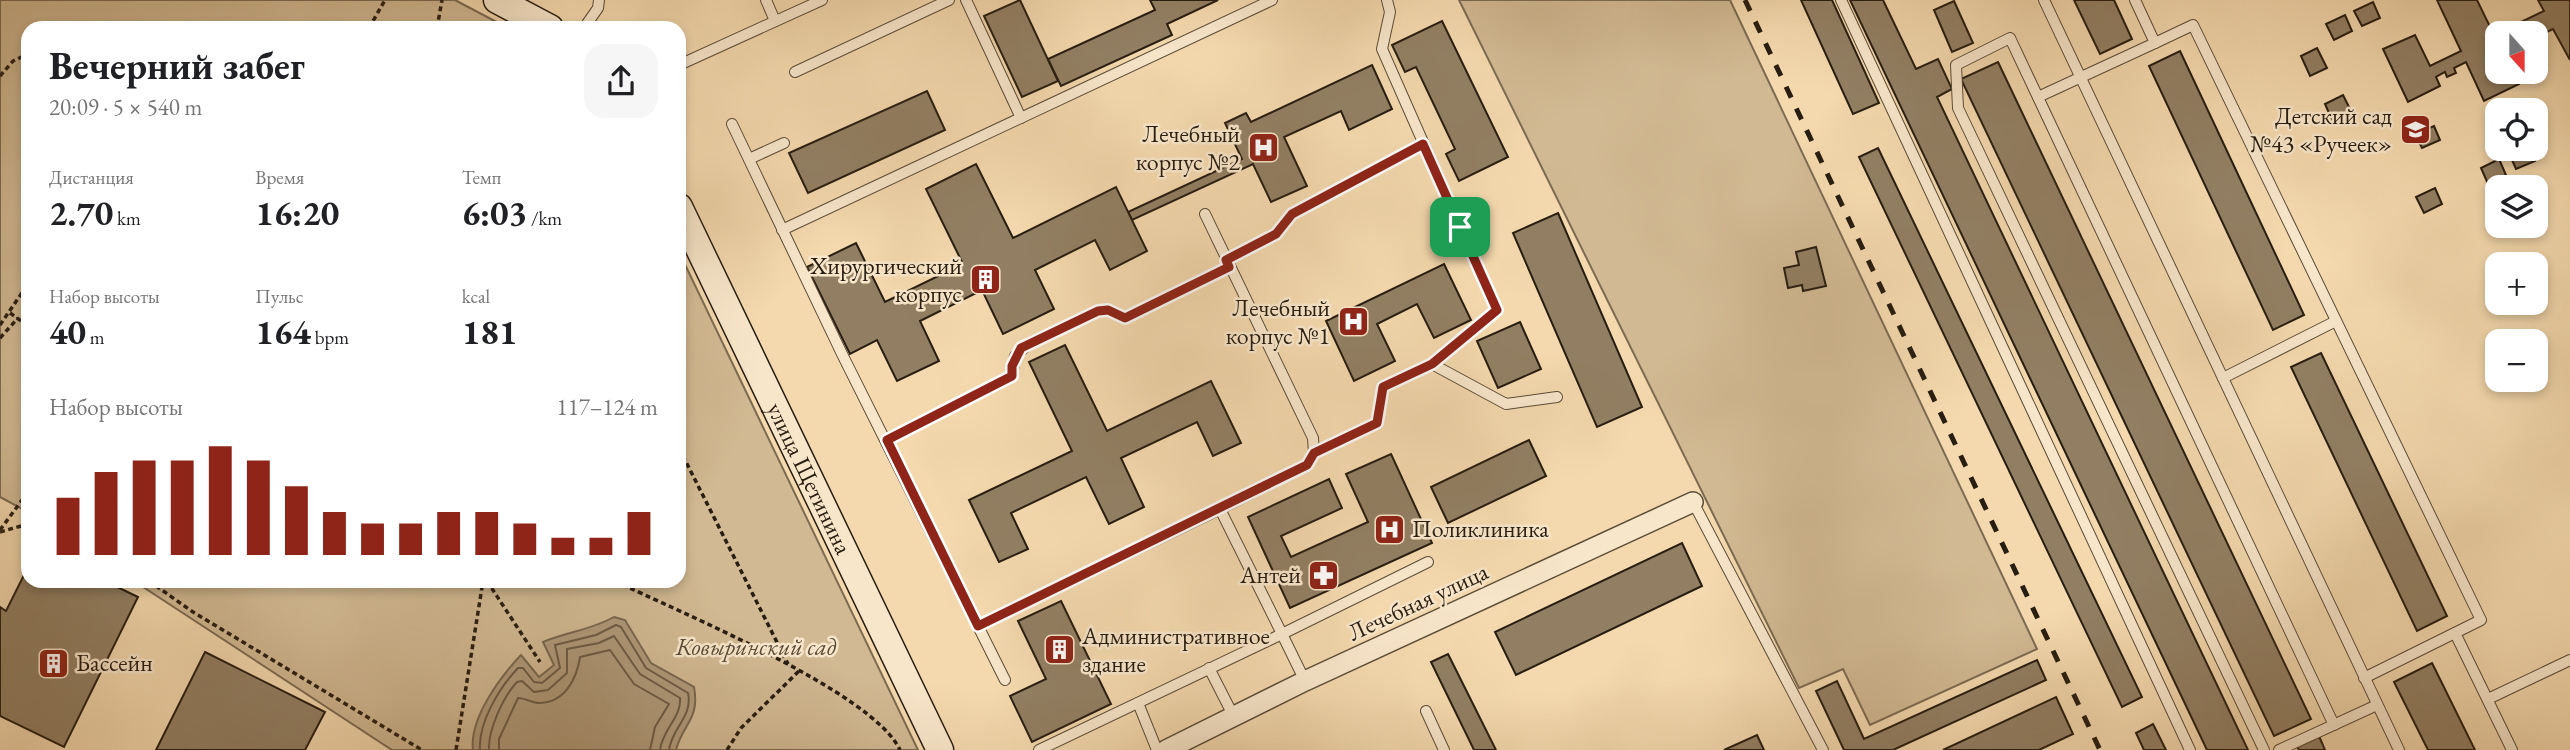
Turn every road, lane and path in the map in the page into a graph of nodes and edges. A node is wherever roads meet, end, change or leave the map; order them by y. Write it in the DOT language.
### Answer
graph roads {
  1 [pos="385,0"];
  2 [pos="442,0"];
  3 [pos="498,0"];
  4 [pos="599,0"];
  5 [pos="766,0"];
  6 [pos="822,0"];
  7 [pos="949,0"];
  8 [pos="965,0"];
  9 [pos="1272,0"];
  10 [pos="1387,0"];
  11 [pos="1841,0"];
  12 [pos="2044,0"];
  13 [pos="2135,0"];
  14 [pos="373,21"];
  15 [pos="438,21"];
  16 [pos="537,21"];
  17 [pos="589,21"];
  18 [pos="775,21"];
  19 [pos="2155,43"];
  20 [pos="21,57"];
  21 [pos="686,62"];
  22 [pos="795,72"];
  23 [pos="0,76"];
  24 [pos="2081,77"];
  25 [pos="2038,97"];
  26 [pos="1021,118"];
  27 [pos="732,124"];
  28 [pos="784,143"];
  29 [pos="1423,144"];
  30 [pos="748,159"];
  31 [pos="1205,214"];
  32 [pos="686,222"];
  33 [pos="782,230"];
  34 [pos="1228,263"];
  35 [pos="21,295"];
  36 [pos="10,313"];
  37 [pos="18,318"];
  38 [pos="21,320"];
  39 [pos="2336,321"];
  40 [pos="0,325"];
  41 [pos="0,338"];
  42 [pos="1432,364"];
  43 [pos="2223,378"];
  44 [pos="1557,397"];
  45 [pos="887,440"];
  46 [pos="1314,453"];
  47 [pos="686,462"];
  48 [pos="21,502"];
  49 [pos="1693,502"];
  50 [pos="1220,509"];
  51 [pos="21,526"];
  52 [pos="0,531"];
  53 [pos="1428,562"];
  54 [pos="159,588"];
  55 [pos="484,588"];
  56 [pos="490,588"];
  57 [pos="629,588"];
  58 [pos="978,626"];
  59 [pos="2455,633"];
  60 [pos="1282,634"];
  61 [pos="2570,660"];
  62 [pos="540,662"];
  63 [pos="789,666"];
  64 [pos="1209,668"];
  65 [pos="800,670"];
  66 [pos="2364,678"];
  67 [pos="1005,680"];
  68 [pos="1305,681"];
  69 [pos="2488,699"];
  70 [pos="1138,703"];
  71 [pos="2377,705"];
  72 [pos="1426,711"];
  73 [pos="1234,717"];
  74 [pos="2333,725"];
  75 [pos="422,750"];
  76 [pos="456,750"];
  77 [pos="727,750"];
  78 [pos="900,750"];
  79 [pos="940,750"];
  80 [pos="1039,750"];
  81 [pos="1157,750"];
  82 [pos="1166,750"];
  83 [pos="1444,750"];
  84 [pos="1823,750"];
  85 [pos="2190,750"];
  86 [pos="2264,750"];
  87 [pos="2279,750"];
  88 [pos="2399,750"];
  89 [pos="2512,750"];
  1 -- 14 [label="path"];
  2 -- 15 [label="path"];
  3 -- 16 [label="street"];
  4 -- 17 [label="lane"];
  5 -- 18 [label="lane"];
  6 -- 18 [label="lane"];
  7 -- 22 [label="lane"];
  8 -- 26 [label="lane"];
  9 -- 26 [label="lane"];
  10 -- 29 [label="lane"];
  11 -- 85 [label="lane"];
  12 -- 24 [label="lane"];
  13 -- 19 [label="lane"];
  18 -- 21 [label="lane"];
  19 -- 24 [label="lane"];
  19 -- 39 [label="lane"];
  20 -- 23 [label="path"];
  24 -- 25 [label="lane"];
  24 -- 43 [label="lane"];
  25 -- 74 [label="lane"];
  25 -- 86 [label="lane"];
  26 -- 33 [label="lane"];
  27 -- 30 [label="lane"];
  28 -- 30 [label="lane"];
  29 -- 34 [label="lane"];
  29 -- 42 [label="lane"];
  30 -- 33 [label="lane"];
  31 -- 34 [label="lane"];
  32 -- 79 [label="street, улица Щетинина"];
  33 -- 45 [label="lane"];
  34 -- 45 [label="lane"];
  34 -- 46 [label="lane"];
  35 -- 36 [label="path"];
  36 -- 37 [label="path"];
  36 -- 40 [label="path"];
  37 -- 38 [label="path"];
  37 -- 41 [label="path"];
  39 -- 43 [label="lane"];
  39 -- 59 [label="lane"];
  42 -- 44 [label="lane"];
  42 -- 46 [label="lane"];
  43 -- 66 [label="lane"];
  45 -- 58 [label="lane"];
  46 -- 50 [label="lane"];
  47 -- 63 [label="path"];
  48 -- 52 [label="path"];
  49 -- 68 [label="street, Лечебная улица"];
  49 -- 84 [label="lane"];
  50 -- 58 [label="lane"];
  50 -- 60 [label="lane"];
  51 -- 52 [label="path"];
  53 -- 60 [label="lane"];
  54 -- 75 [label="path"];
  55 -- 76 [label="path"];
  56 -- 62 [label="path"];
  57 -- 63 [label="path"];
  58 -- 67 [label="lane"];
  59 -- 66 [label="lane"];
  59 -- 69 [label="lane"];
  60 -- 64 [label="lane"];
  60 -- 68 [label="lane"];
  61 -- 69 [label="lane"];
  63 -- 65 [label="path"];
  64 -- 70 [label="lane"];
  64 -- 73 [label="lane"];
  65 -- 77 [label="path"];
  65 -- 78 [label="path"];
  66 -- 71 [label="lane"];
  68 -- 73 [label="street, Лечебная улица"];
  69 -- 89 [label="lane"];
  70 -- 80 [label="lane"];
  70 -- 81 [label="lane"];
  71 -- 74 [label="lane"];
  71 -- 88 [label="lane"];
  72 -- 83 [label="lane"];
  73 -- 82 [label="street, Лечебная улица"];
  74 -- 87 [label="lane"];
}
